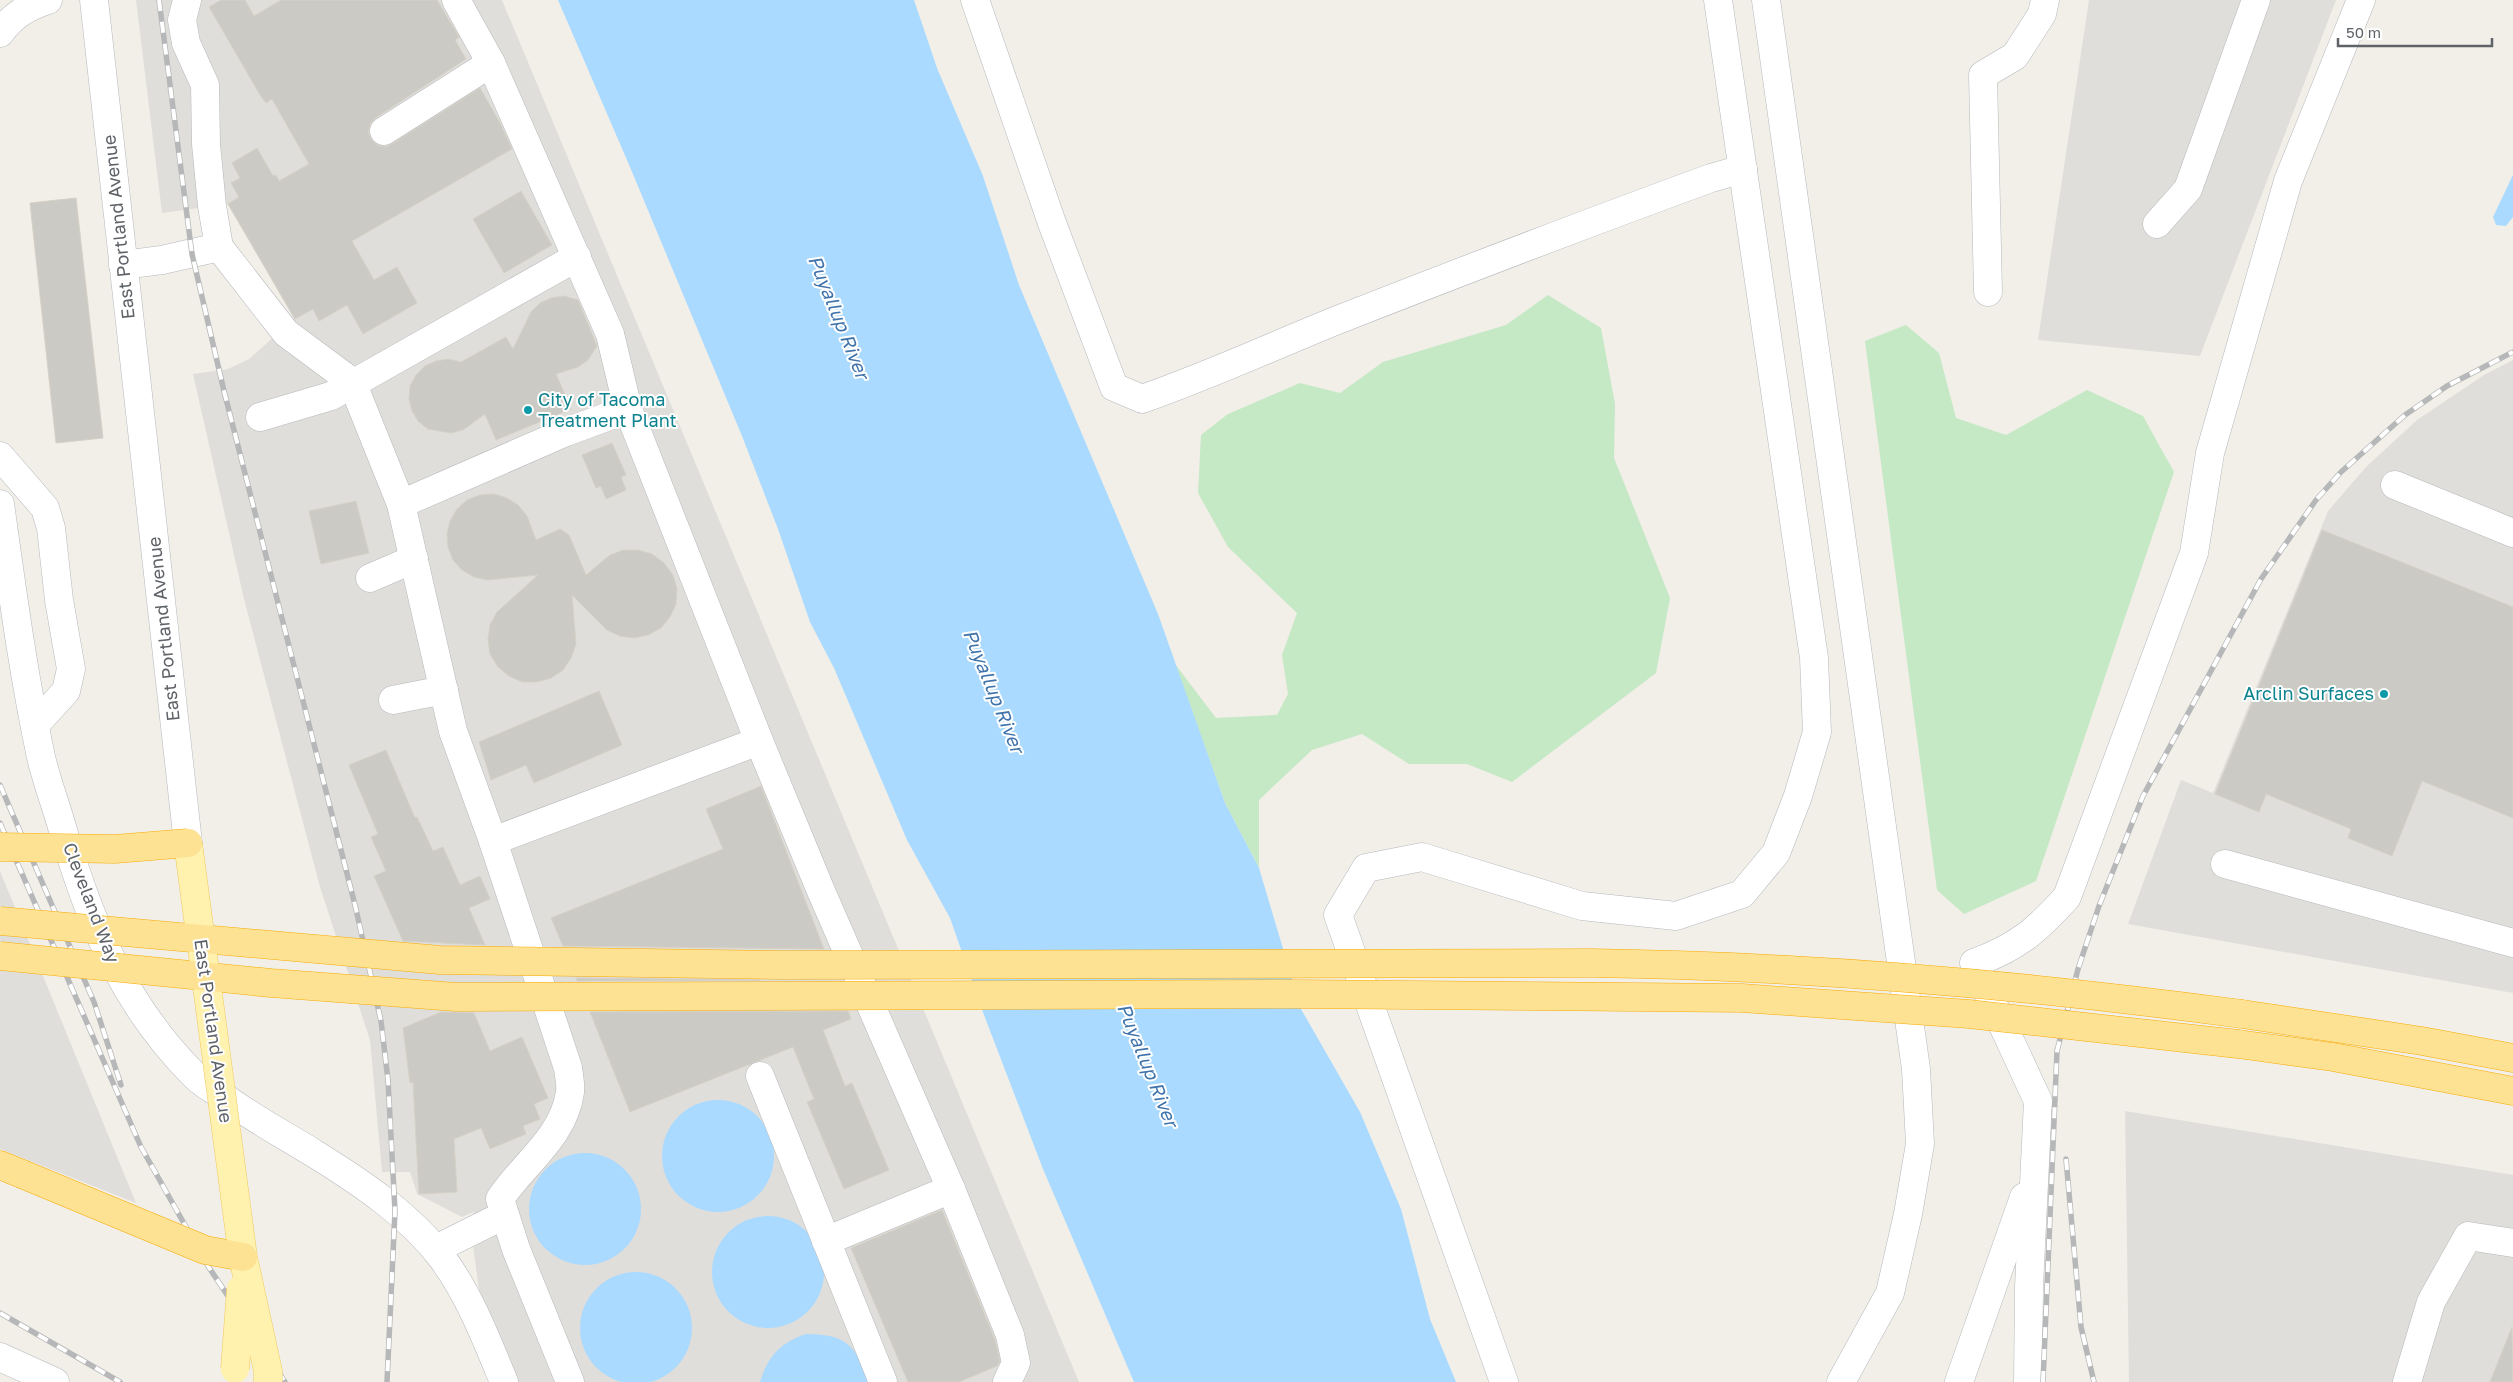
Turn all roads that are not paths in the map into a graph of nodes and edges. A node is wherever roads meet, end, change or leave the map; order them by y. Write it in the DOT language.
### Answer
graph roads {
  1 [pos="48,0"];
  2 [pos="94,0"];
  3 [pos="187,0"];
  4 [pos="456,0"];
  5 [pos="975,0"];
  6 [pos="1718,0"];
  7 [pos="1766,0"];
  8 [pos="2045,0"];
  9 [pos="2256,0"];
  10 [pos="2361,0"];
  11 [pos="0,33"];
  12 [pos="491,63"];
  13 [pos="384,131"];
  14 [pos="1743,169"];
  15 [pos="2157,224"];
  16 [pos="218,247"];
  17 [pos="577,257"];
  18 [pos="123,265"];
  19 [pos="1988,292"];
  20 [pos="352,382"];
  21 [pos="628,409"];
  22 [pos="260,417"];
  23 [pos="0,456"];
  24 [pos="2395,485"];
  25 [pos="0,504"];
  26 [pos="401,504"];
  27 [pos="2513,533"];
  28 [pos="414,560"];
  29 [pos="370,578"];
  30 [pos="444,690"];
  31 [pos="393,700"];
  32 [pos="35,725"];
  33 [pos="759,741"];
  34 [pos="187,831"];
  35 [pos="493,841"];
  36 [pos="0,847"];
  37 [pos="2225,864"];
  38 [pos="0,921"];
  39 [pos="2513,943"];
  40 [pos="0,956"];
  41 [pos="2513,1058"];
  42 [pos="760,1076"];
  43 [pos="2513,1092"];
  44 [pos="2035,1161"];
  45 [pos="0,1165"];
  46 [pos="951,1189"];
  47 [pos="504,1214"];
  48 [pos="826,1241"];
  49 [pos="2513,1243"];
  50 [pos="436,1249"];
  51 [pos="243,1257"];
  52 [pos="0,1357"];
  53 [pos="235,1369"];
  54 [pos="55,1382"];
  55 [pos="268,1382"];
  56 [pos="504,1382"];
  57 [pos="570,1382"];
  58 [pos="883,1382"];
  59 [pos="1007,1382"];
  60 [pos="1504,1382"];
  61 [pos="1841,1382"];
  62 [pos="1959,1382"];
  63 [pos="2028,1382"];
  64 [pos="2407,1382"];
  1 -- 11 [label="street"];
  2 -- 18 [label="street, East Portland Avenue"];
  3 -- 16 [label="street"];
  4 -- 12 [label="street"];
  5 -- 14 [label="street"];
  6 -- 14 [label="street"];
  7 -- 61 [label="street"];
  8 -- 19 [label="street"];
  9 -- 15 [label="street"];
  10 -- 44 [label="street"];
  12 -- 13 [label="street"];
  12 -- 17 [label="street"];
  14 -- 60 [label="street"];
  16 -- 18 [label="street"];
  16 -- 20 [label="street"];
  17 -- 20 [label="street"];
  17 -- 21 [label="street"];
  18 -- 34 [label="street, East Portland Avenue"];
  20 -- 22 [label="street"];
  20 -- 26 [label="street"];
  21 -- 26 [label="street"];
  21 -- 33 [label="street"];
  23 -- 32 [label="street"];
  24 -- 27 [label="street"];
  25 -- 32 [label="street, Cleveland Way"];
  26 -- 28 [label="street"];
  28 -- 29 [label="street"];
  28 -- 30 [label="street"];
  30 -- 31 [label="street"];
  30 -- 35 [label="street"];
  32 -- 50 [label="street, Cleveland Way"];
  33 -- 35 [label="street"];
  33 -- 46 [label="street"];
  34 -- 36 [label="highway, bridge"];
  34 -- 51 [label="main road, East Portland Avenue, bridge"];
  35 -- 47 [label="street"];
  37 -- 39 [label="street"];
  38 -- 41 [label="highway, bridge"];
  40 -- 43 [label="highway, bridge"];
  42 -- 48 [label="street"];
  44 -- 62 [label="street"];
  44 -- 63 [label="street"];
  45 -- 51 [label="highway, bridge"];
  46 -- 48 [label="street"];
  46 -- 59 [label="street"];
  47 -- 50 [label="street"];
  47 -- 57 [label="street"];
  48 -- 58 [label="street"];
  49 -- 64 [label="street"];
  50 -- 56 [label="street, Cleveland Way"];
  51 -- 53 [label="main road, East Portland Avenue, bridge"];
  51 -- 55 [label="main road, East Portland Avenue, bridge"];
  52 -- 54 [label="street"];
}
